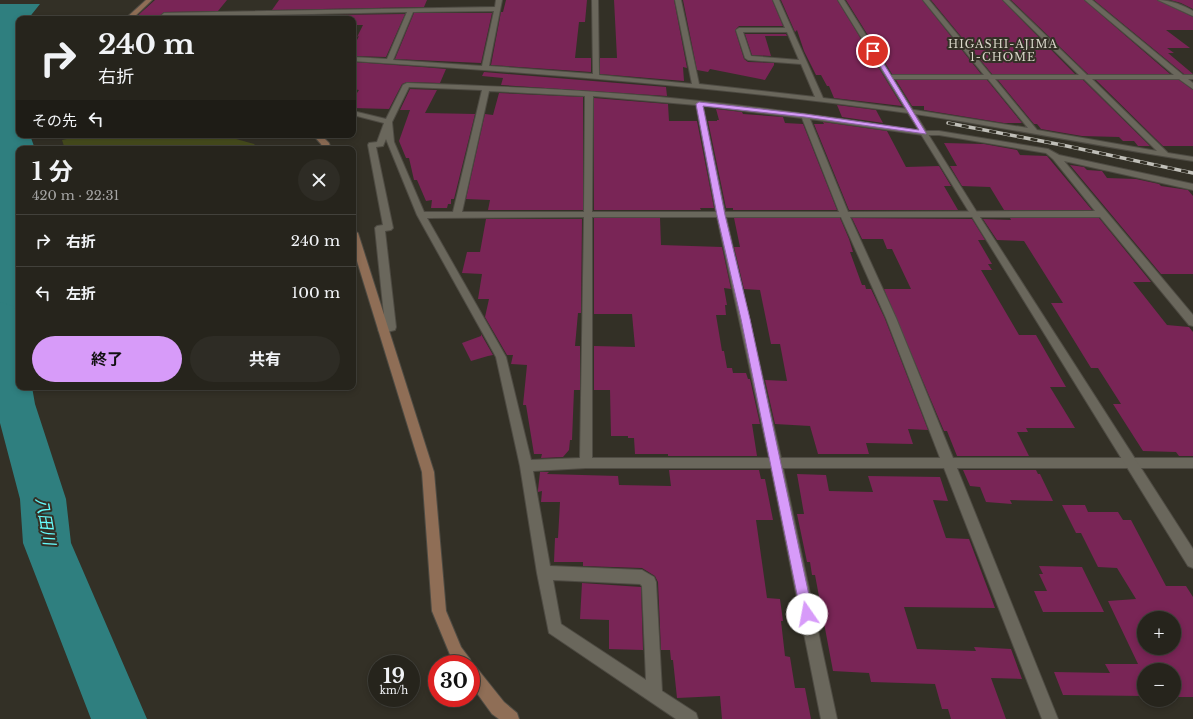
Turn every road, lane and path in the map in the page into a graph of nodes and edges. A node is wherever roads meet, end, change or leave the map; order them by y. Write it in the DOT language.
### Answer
graph roads {
  1 [pos="149,0"];
  2 [pos="499,0"];
  3 [pos="595,0"];
  4 [pos="678,0"];
  5 [pos="776,0"];
  6 [pos="841,0"];
  7 [pos="926,0"];
  8 [pos="1006,0"];
  9 [pos="1088,0"];
  10 [pos="1161,0"];
  11 [pos="496,9"];
  12 [pos="411,11"];
  13 [pos="328,12"];
  14 [pos="242,13"];
  15 [pos="1193,14"];
  16 [pos="131,16"];
  17 [pos="162,16"];
  18 [pos="240,16"];
  19 [pos="325,16"];
  20 [pos="789,30"];
  21 [pos="356,59"];
  22 [pos="390,61"];
  23 [pos="802,62"];
  24 [pos="485,67"];
  25 [pos="596,76"];
  26 [pos="889,77"];
  27 [pos="1085,77"];
  28 [pos="1181,77"];
  29 [pos="1193,77"];
  30 [pos="990,78"];
  31 [pos="696,85"];
  32 [pos="1193,87"];
  33 [pos="486,88"];
  34 [pos="589,95"];
  35 [pos="820,100"];
  36 [pos="699,104"];
  37 [pos="910,112"];
  38 [pos="356,114"];
  39 [pos="805,116"];
  40 [pos="388,122"];
  41 [pos="1034,131"];
  42 [pos="923,133"];
  43 [pos="319,138"];
  44 [pos="326,146"];
  45 [pos="1166,155"];
  46 [pos="1056,157"];
  47 [pos="1193,159"];
  48 [pos="1193,187"];
  49 [pos="974,214"];
  50 [pos="1102,214"];
  51 [pos="457,215"];
  52 [pos="588,215"];
  53 [pos="721,215"];
  54 [pos="845,215"];
  55 [pos="421,216"];
  56 [pos="356,243"];
  57 [pos="1193,322"];
  58 [pos="383,329"];
  59 [pos="776,463"];
  60 [pos="1132,463"];
  61 [pos="1193,463"];
  62 [pos="586,464"];
  63 [pos="948,464"];
  64 [pos="526,466"];
  65 [pos="1193,561"];
  66 [pos="544,574"];
  67 [pos="458,655"];
  68 [pos="480,684"];
  69 [pos="654,695"];
  70 [pos="511,719"];
  71 [pos="690,719"];
  72 [pos="829,719"];
  73 [pos="1050,719"];
  1 -- 16 [label="main road"];
  2 -- 11 [label="street"];
  3 -- 25 [label="street"];
  4 -- 31 [label="street"];
  5 -- 20 [label="street"];
  6 -- 26 [label="street"];
  7 -- 30 [label="street"];
  8 -- 27 [label="street"];
  9 -- 28 [label="street"];
  10 -- 15 [label="street"];
  11 -- 12 [label="street"];
  11 -- 24 [label="street"];
  12 -- 13 [label="street"];
  12 -- 22 [label="street"];
  13 -- 14 [label="street"];
  13 -- 19 [label="street"];
  14 -- 17 [label="street"];
  14 -- 18 [label="street"];
  20 -- 23 [label="street"];
  20 -- 23 [label="street"];
  21 -- 22 [label="street"];
  22 -- 24 [label="street"];
  23 -- 35 [label="street"];
  24 -- 25 [label="street"];
  25 -- 31 [label="street"];
  26 -- 30 [label="street"];
  26 -- 37 [label="street"];
  27 -- 28 [label="street"];
  27 -- 30 [label="street"];
  27 -- 45 [label="street"];
  28 -- 29 [label="street"];
  28 -- 32 [label="street"];
  30 -- 41 [label="street"];
  31 -- 35 [label="street"];
  33 -- 34 [label="street"];
  33 -- 40 [label="street"];
  33 -- 51 [label="street"];
  34 -- 36 [label="street"];
  34 -- 52 [label="street"];
  35 -- 37 [label="street"];
  36 -- 39 [label="street"];
  36 -- 53 [label="street"];
  37 -- 41 [label="street"];
  37 -- 42 [label="street"];
  38 -- 40 [label="street"];
  39 -- 42 [label="street"];
  39 -- 54 [label="street"];
  40 -- 55 [label="street"];
  40 -- 58 [label="street"];
  41 -- 45 [label="street"];
  42 -- 46 [label="street"];
  42 -- 49 [label="street"];
  43 -- 44 [label="main road"];
  45 -- 47 [label="street"];
  46 -- 48 [label="street"];
  46 -- 50 [label="street"];
  49 -- 50 [label="street"];
  49 -- 54 [label="street"];
  49 -- 60 [label="street"];
  50 -- 57 [label="street"];
  51 -- 52 [label="street"];
  51 -- 55 [label="street"];
  52 -- 53 [label="street"];
  52 -- 62 [label="street"];
  53 -- 54 [label="street"];
  53 -- 59 [label="street"];
  54 -- 63 [label="street"];
  55 -- 64 [label="street"];
  56 -- 58 [label="main road"];
  58 -- 67 [label="main road"];
  59 -- 62 [label="street"];
  59 -- 63 [label="street"];
  59 -- 72 [label="street"];
  60 -- 61 [label="street"];
  60 -- 63 [label="street"];
  60 -- 65 [label="street"];
  62 -- 64 [label="street"];
  63 -- 73 [label="street"];
  64 -- 66 [label="street"];
  66 -- 69 [label="street"];
  66 -- 69 [label="street"];
  68 -- 70 [label="main road"];
  69 -- 71 [label="street"];
}
